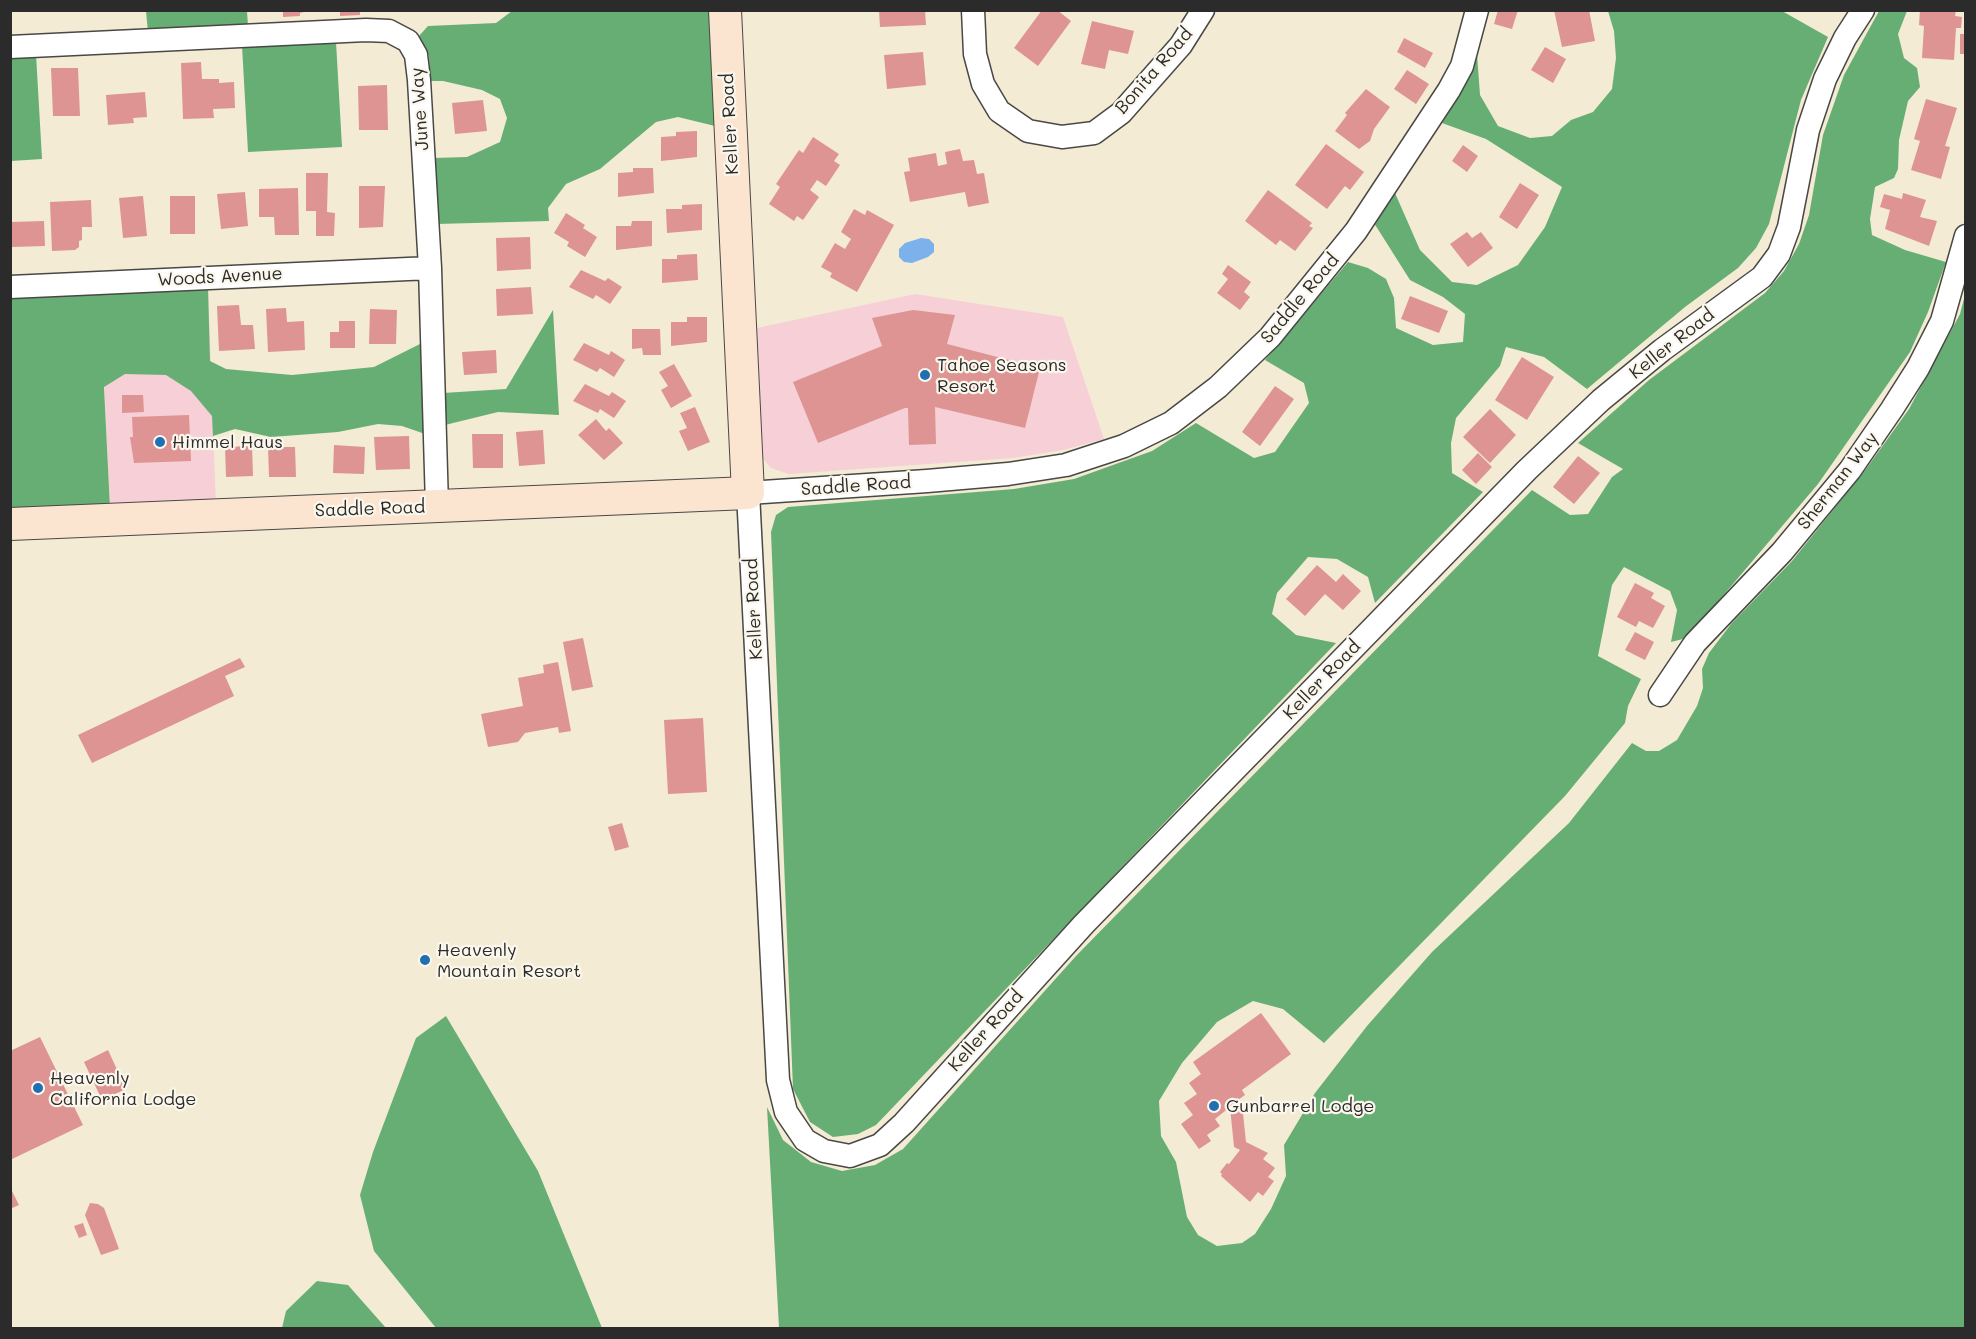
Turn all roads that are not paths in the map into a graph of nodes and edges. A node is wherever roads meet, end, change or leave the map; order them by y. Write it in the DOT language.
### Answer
graph roads {
  1 [pos="725,10"];
  2 [pos="973,10"];
  3 [pos="1203,10"];
  4 [pos="1477,10"];
  5 [pos="1863,10"];
  6 [pos="10,47"];
  7 [pos="1965,236"];
  8 [pos="430,268"];
  9 [pos="10,286"];
  10 [pos="748,493"];
  11 [pos="437,507"];
  12 [pos="10,524"];
  13 [pos="1660,695"];
  1 -- 10 [label="street, Keller Road"];
  2 -- 3 [label="street, Bonita Road"];
  4 -- 10 [label="street, Saddle Road"];
  5 -- 10 [label="street, Keller Road"];
  6 -- 8 [label="street, June Way"];
  7 -- 13 [label="street, Sherman Way"];
  8 -- 9 [label="street, Woods Avenue"];
  8 -- 11 [label="street, June Way"];
  10 -- 11 [label="street, Saddle Road"];
  11 -- 12 [label="street, Saddle Road"];
}
